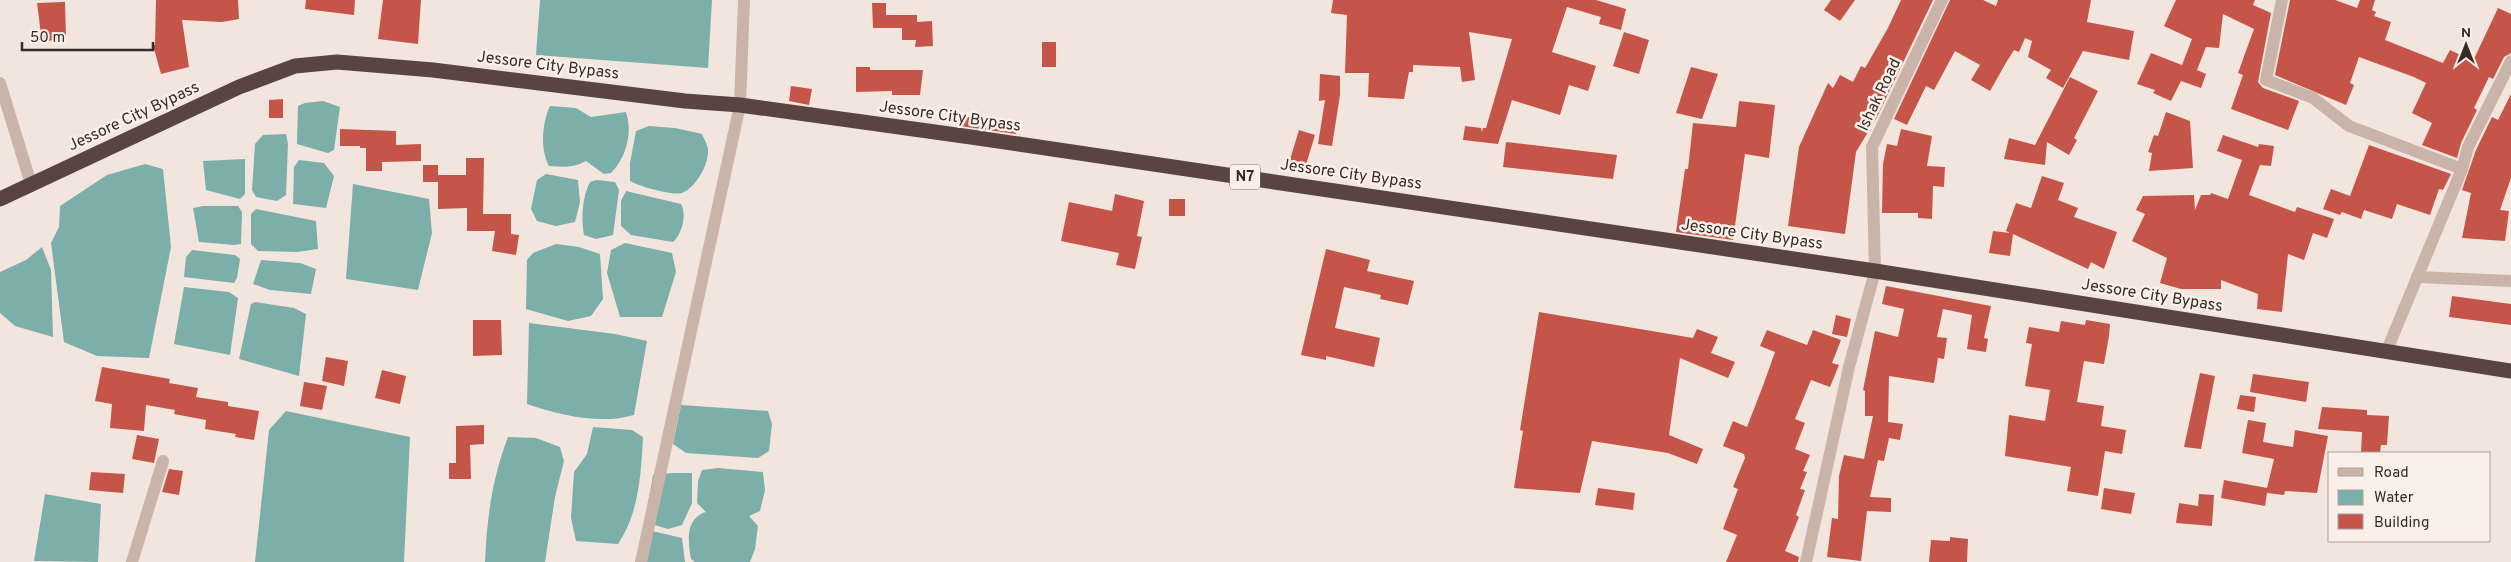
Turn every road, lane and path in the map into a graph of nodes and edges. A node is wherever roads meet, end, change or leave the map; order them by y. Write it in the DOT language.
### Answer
graph roads {
  1 [pos="744,0"];
  2 [pos="1942,0"];
  3 [pos="2282,0"];
  4 [pos="2511,61"];
  5 [pos="0,83"];
  6 [pos="740,105"];
  7 [pos="2462,170"];
  8 [pos="31,184"];
  9 [pos="0,199"];
  10 [pos="1875,271"];
  11 [pos="2417,277"];
  12 [pos="2511,281"];
  13 [pos="2387,350"];
  14 [pos="2511,371"];
  15 [pos="163,461"];
  16 [pos="132,562"];
  17 [pos="641,562"];
  18 [pos="1806,562"];
  1 -- 6 [label="street"];
  2 -- 10 [label="street, Ishak Road"];
  3 -- 7 [label="street"];
  4 -- 7 [label="street"];
  5 -- 8 [label="street"];
  6 -- 8 [label="highway, Jessore City Bypass / N7"];
  6 -- 10 [label="highway, Jessore City Bypass / N7"];
  6 -- 17 [label="street"];
  7 -- 11 [label="street"];
  8 -- 9 [label="highway, Jessore City Bypass / N7"];
  10 -- 13 [label="highway, Jessore City Bypass / N7"];
  10 -- 18 [label="street, Ishak Road"];
  11 -- 12 [label="street"];
  11 -- 13 [label="street"];
  13 -- 14 [label="highway, Jessore City Bypass / N7"];
  15 -- 16 [label="street"];
}
